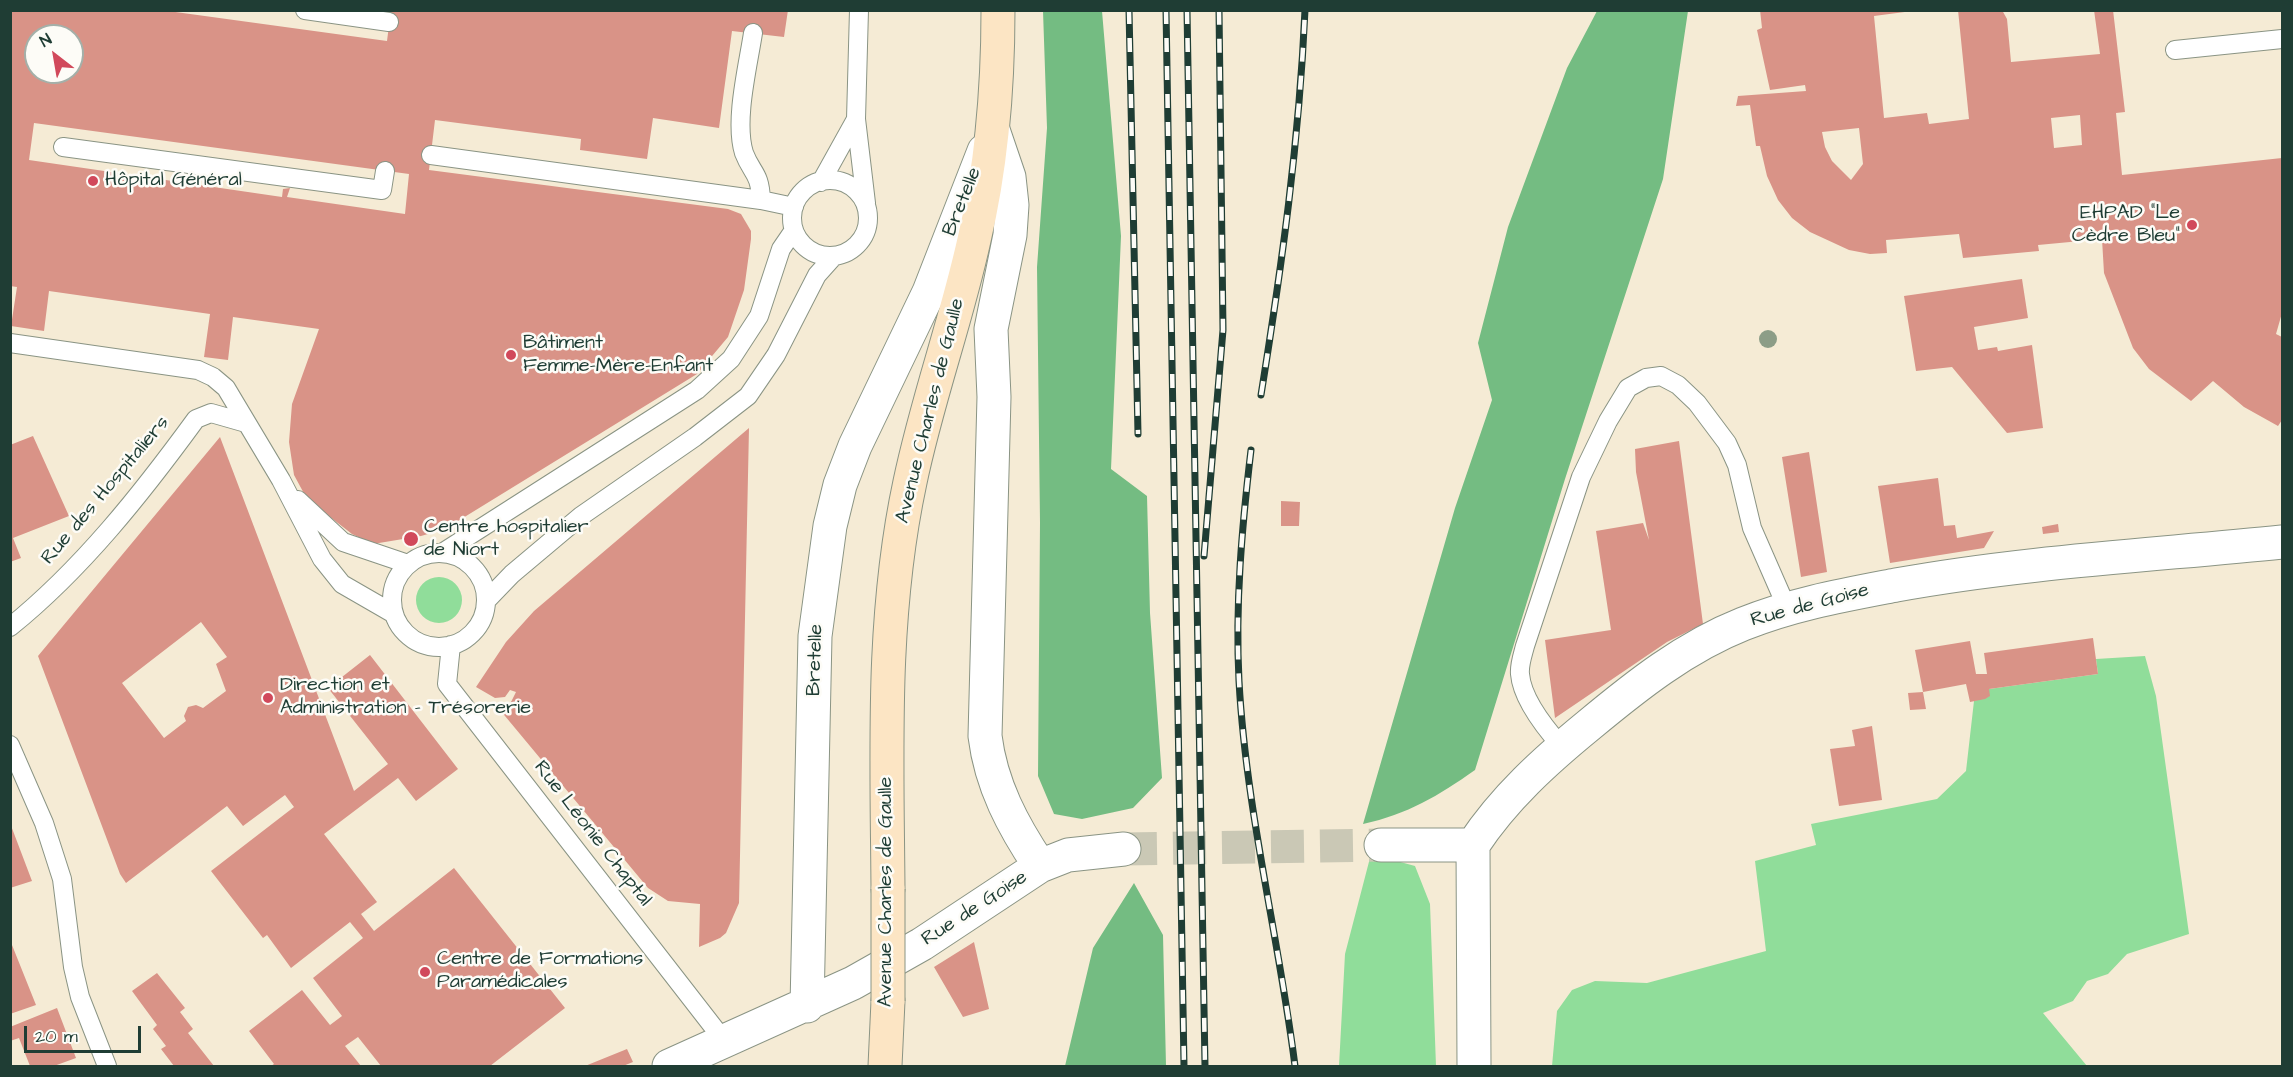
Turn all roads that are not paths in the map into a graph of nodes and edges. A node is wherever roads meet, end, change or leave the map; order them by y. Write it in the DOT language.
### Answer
graph roads {
  1 [pos="305,10"];
  2 [pos="859,10"];
  3 [pos="998,10"];
  4 [pos="389,22"];
  5 [pos="753,33"];
  6 [pos="2283,39"];
  7 [pos="2175,50"];
  8 [pos="856,119"];
  9 [pos="993,130"];
  10 [pos="63,147"];
  11 [pos="431,155"];
  12 [pos="385,171"];
  13 [pos="820,182"];
  14 [pos="761,200"];
  15 [pos="794,207"];
  16 [pos="867,212"];
  17 [pos="794,230"];
  18 [pos="834,256"];
  19 [pos="10,343"];
  20 [pos="246,423"];
  21 [pos="281,480"];
  22 [pos="2283,542"];
  23 [pos="442,553"];
  24 [pos="408,564"];
  25 [pos="486,601"];
  26 [pos="1786,608"];
  27 [pos="394,614"];
  28 [pos="10,627"];
  29 [pos="451,645"];
  30 [pos="10,745"];
  31 [pos="1562,747"];
  32 [pos="1381,845"];
  33 [pos="1473,845"];
  34 [pos="1124,849"];
  35 [pos="1040,866"];
  36 [pos="807,1006"];
  37 [pos="725,1042"];
  38 [pos="107,1066"];
  39 [pos="669,1066"];
  40 [pos="885,1066"];
  41 [pos="1474,1066"];
  1 -- 4 [label="lane"];
  2 -- 8 [label="lane"];
  3 -- 9 [label="main road, Avenue Charles de Gaulle"];
  5 -- 14 [label="lane"];
  6 -- 7 [label="lane"];
  8 -- 13 [label="lane"];
  8 -- 16 [label="lane"];
  9 -- 35 [label="street, Bretelle"];
  9 -- 36 [label="street, Bretelle"];
  9 -- 40 [label="main road, Avenue Charles de Gaulle, bridge"];
  10 -- 12 [label="lane"];
  11 -- 14 [label="lane"];
  13 -- 15 [label="lane"];
  13 -- 16 [label="lane"];
  14 -- 15 [label="lane"];
  15 -- 17 [label="lane"];
  16 -- 18 [label="lane"];
  17 -- 18 [label="lane"];
  17 -- 23 [label="lane"];
  18 -- 25 [label="lane"];
  19 -- 20 [label="lane"];
  20 -- 21 [label="lane"];
  20 -- 28 [label="lane, Rue des Hospitaliers"];
  21 -- 24 [label="lane"];
  21 -- 27 [label="lane"];
  22 -- 26 [label="street, Rue de Goise"];
  23 -- 24 [label="lane"];
  23 -- 25 [label="lane"];
  24 -- 27 [label="lane"];
  25 -- 29 [label="lane"];
  26 -- 31 [label="street, Rue de Goise"];
  26 -- 31 [label="lane"];
  27 -- 29 [label="lane"];
  29 -- 37 [label="lane, Rue Léonie Chaptal"];
  30 -- 38 [label="lane"];
  31 -- 33 [label="street, Rue de Goise"];
  32 -- 33 [label="street"];
  33 -- 41 [label="street"];
  34 -- 35 [label="street, Rue de Goise"];
  35 -- 36 [label="street, Rue de Goise"];
  36 -- 37 [label="street, Rue de Goise"];
  37 -- 39 [label="street, Rue de Goise"];
}
